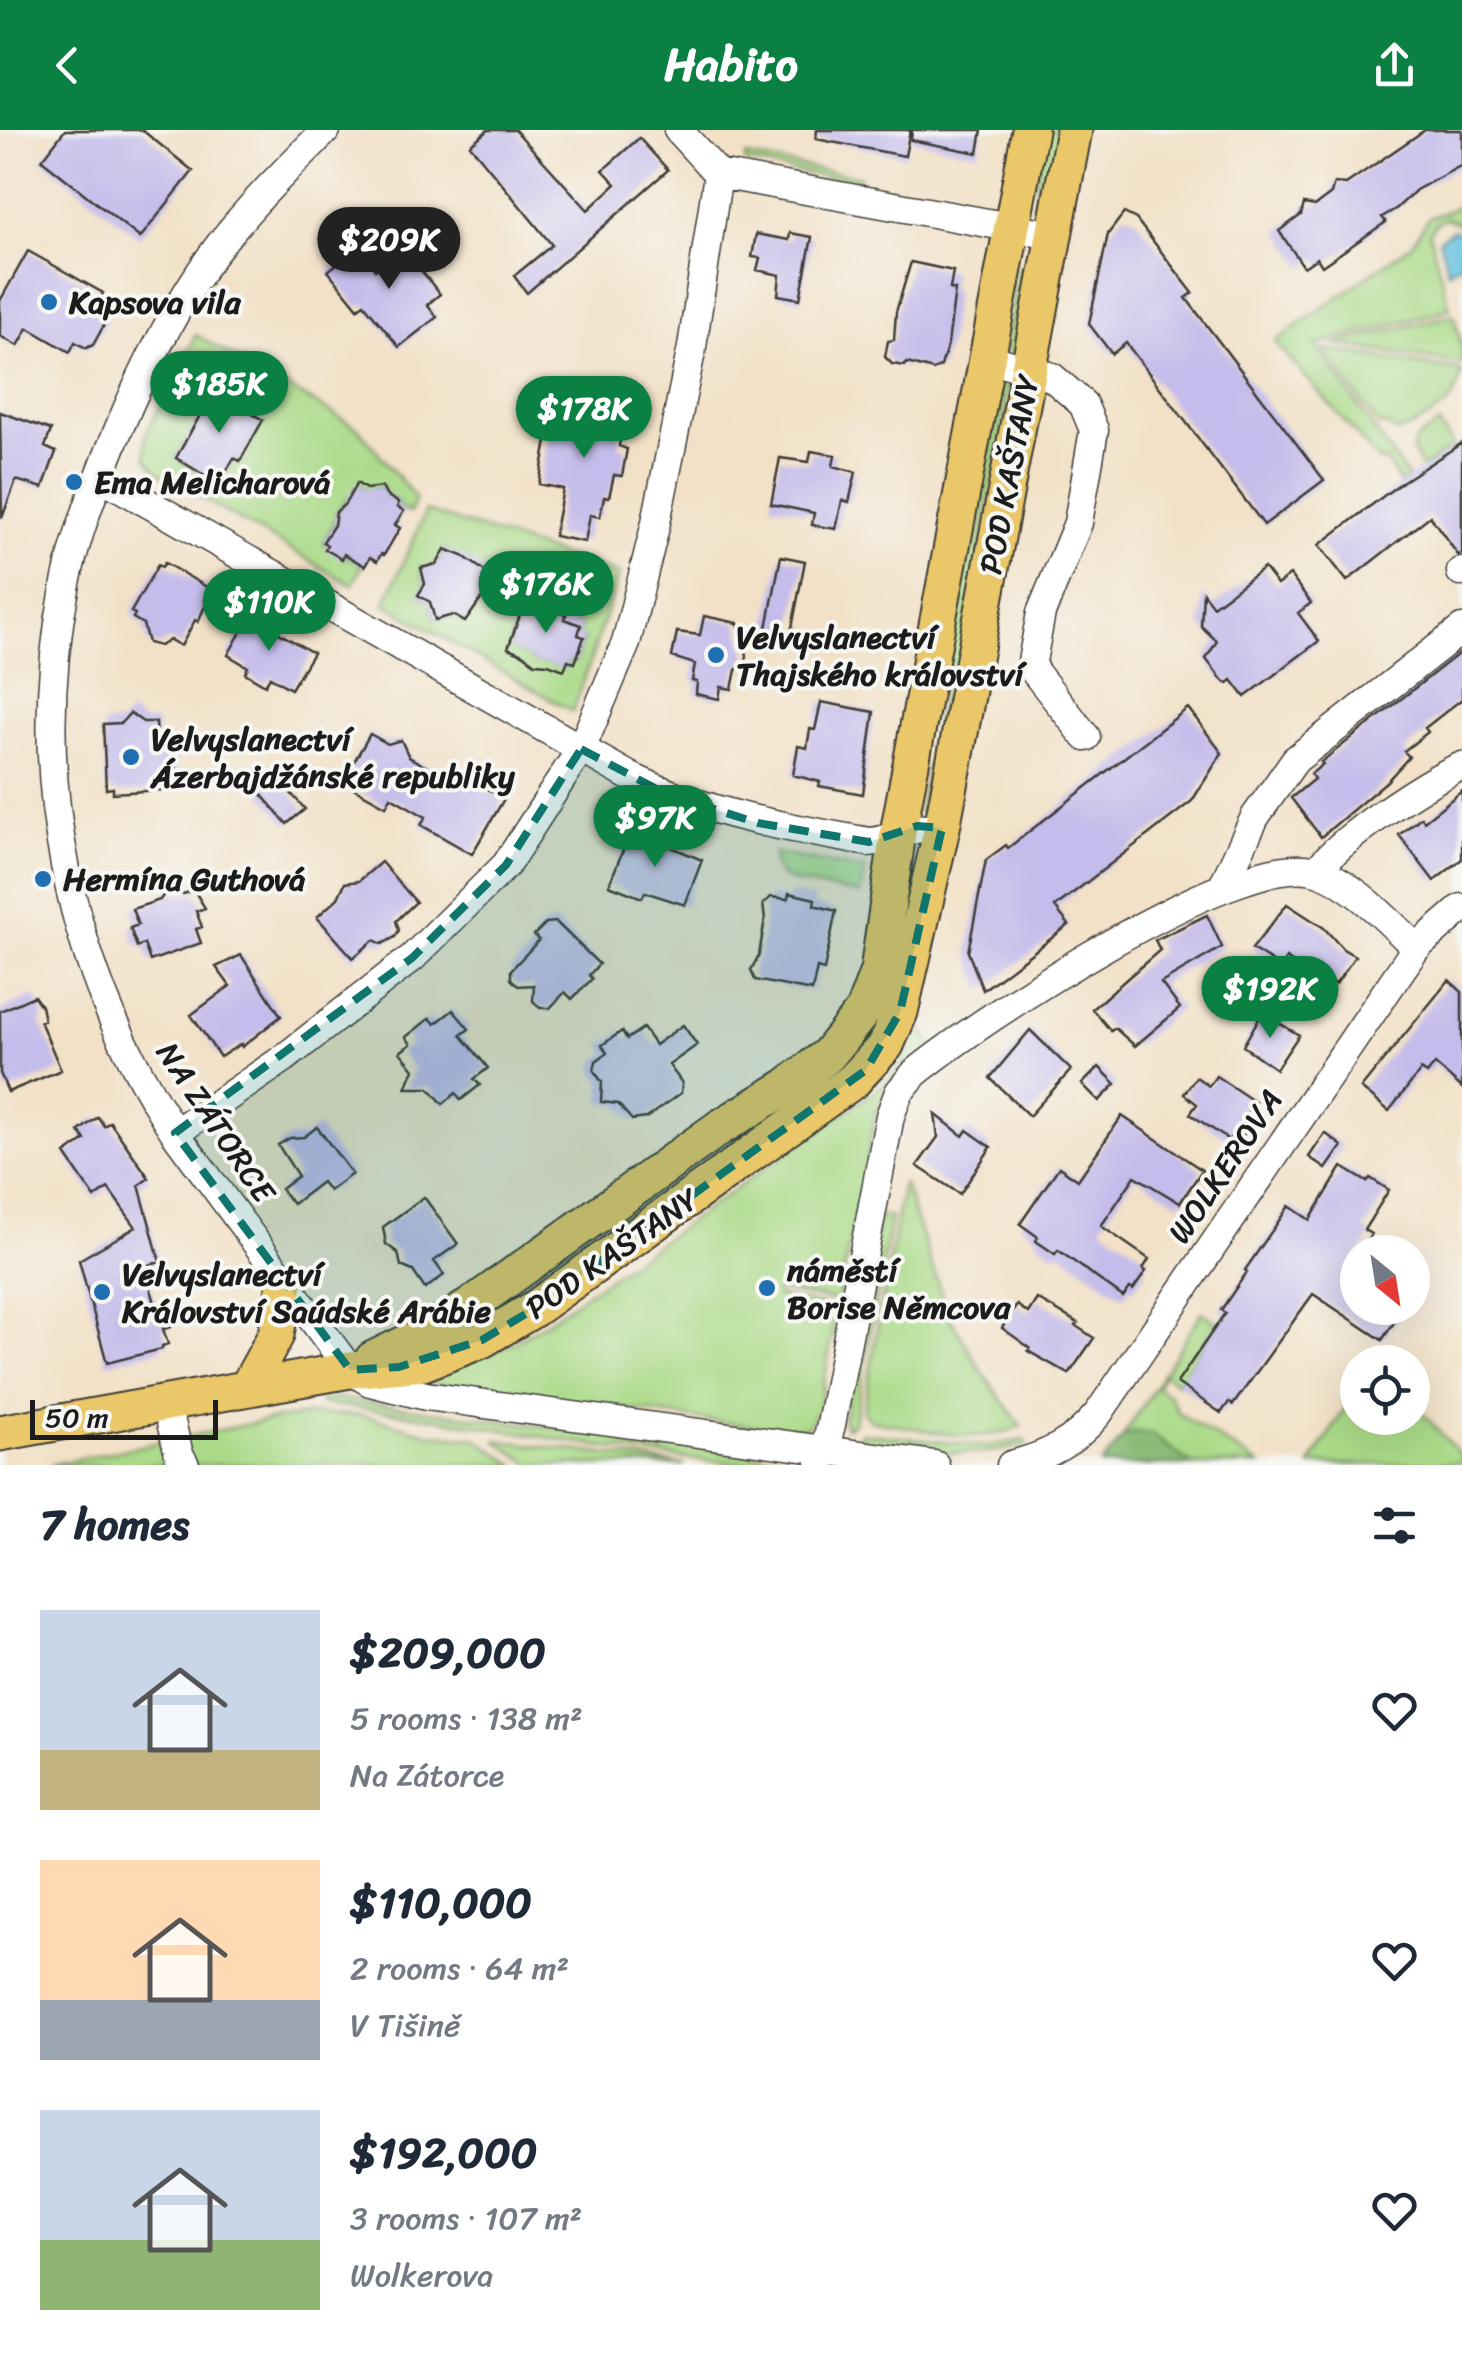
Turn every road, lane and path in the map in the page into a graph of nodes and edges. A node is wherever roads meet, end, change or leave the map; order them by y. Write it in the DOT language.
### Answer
graph roads {
  1 [pos="326,130"];
  2 [pos="678,130"];
  3 [pos="1030,130"];
  4 [pos="1074,130"];
  5 [pos="718,174"];
  6 [pos="1012,228"];
  7 [pos="1054,235"];
  8 [pos="988,358"];
  9 [pos="1029,371"];
  10 [pos="100,476"];
  11 [pos="1462,630"];
  12 [pos="1086,737"];
  13 [pos="581,749"];
  14 [pos="1462,766"];
  15 [pos="942,828"];
  16 [pos="898,833"];
  17 [pos="1317,871"];
  18 [pos="1222,888"];
  19 [pos="1462,908"];
  20 [pos="1416,948"];
  21 [pos="175,1134"];
  22 [pos="286,1283"];
  23 [pos="350,1370"];
  24 [pos="247,1388"];
  25 [pos="166,1403"];
  26 [pos="0,1433"];
  27 [pos="822,1458"];
  28 [pos="185,1465"];
  29 [pos="934,1465"];
  30 [pos="1011,1465"];
  1 -- 10 [label="street, NA ZÁTORCE"];
  2 -- 5 [label="street"];
  3 -- 6 [label="main road, POD KAŠTANY"];
  4 -- 7 [label="main road, POD KAŠTANY"];
  5 -- 6 [label="street"];
  5 -- 13 [label="street"];
  6 -- 7 [label="street"];
  6 -- 8 [label="main road, POD KAŠTANY"];
  7 -- 9 [label="main road, POD KAŠTANY"];
  8 -- 9 [label="street"];
  8 -- 16 [label="main road, POD KAŠTANY"];
  9 -- 12 [label="street"];
  9 -- 15 [label="main road, POD KAŠTANY"];
  10 -- 13 [label="street"];
  10 -- 21 [label="street, NA ZÁTORCE"];
  11 -- 18 [label="street"];
  13 -- 16 [label="street"];
  13 -- 21 [label="street"];
  14 -- 17 [label="street"];
  15 -- 16 [label="street"];
  15 -- 23 [label="main road, POD KAŠTANY"];
  16 -- 23 [label="main road, POD KAŠTANY"];
  17 -- 18 [label="street"];
  17 -- 20 [label="street"];
  18 -- 27 [label="street"];
  19 -- 20 [label="street, WOLKEROVA"];
  20 -- 30 [label="street, WOLKEROVA"];
  21 -- 22 [label="street, NA ZÁTORCE"];
  22 -- 23 [label="street, NA ZÁTORCE"];
  22 -- 24 [label="main road"];
  23 -- 24 [label="main road"];
  23 -- 27 [label="street"];
  24 -- 25 [label="main road"];
  25 -- 26 [label="main road"];
  25 -- 28 [label="street"];
  27 -- 29 [label="street"];
}
